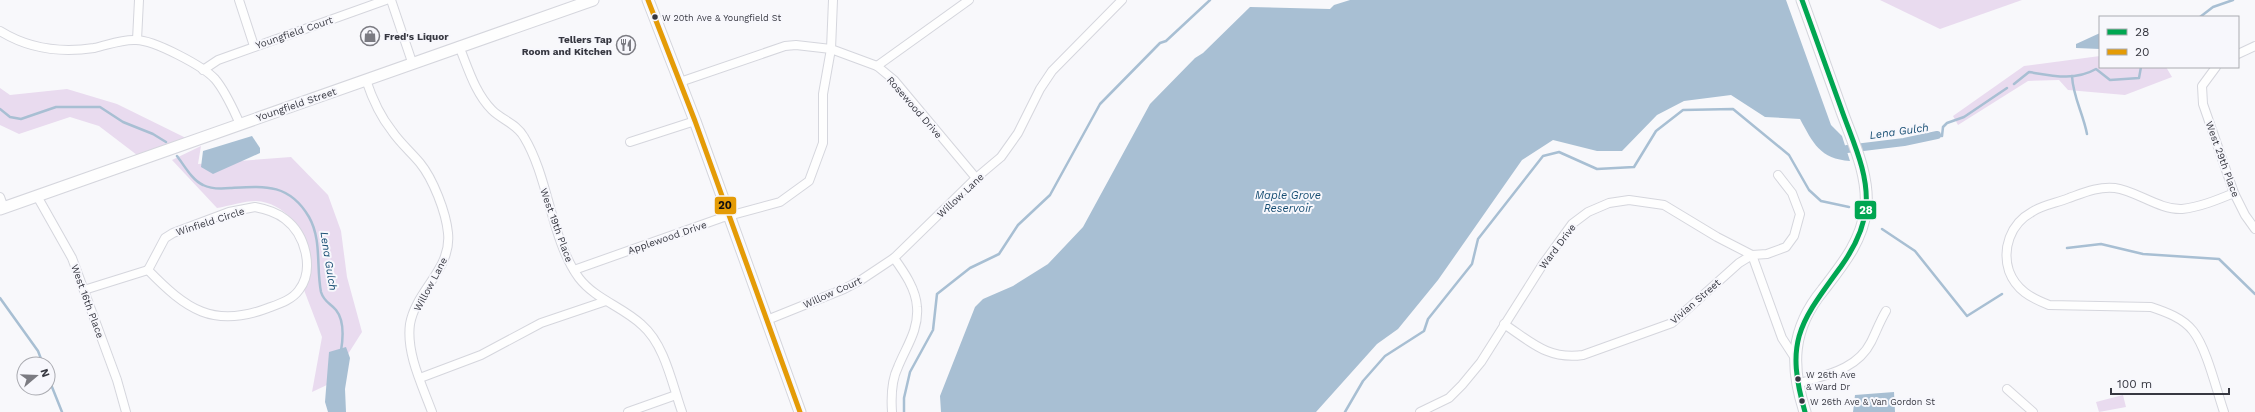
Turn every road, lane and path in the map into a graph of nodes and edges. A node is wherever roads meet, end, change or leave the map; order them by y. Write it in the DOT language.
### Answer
graph roads {
  1 [pos="140,0"];
  2 [pos="239,0"];
  3 [pos="386,0"];
  4 [pos="391,0"];
  5 [pos="593,0"];
  6 [pos="648,0"];
  7 [pos="833,0"];
  8 [pos="969,0"];
  9 [pos="1122,0"];
  10 [pos="1802,0"];
  11 [pos="0,31"];
  12 [pos="137,40"];
  13 [pos="254,46"];
  14 [pos="459,46"];
  15 [pos="2255,46"];
  16 [pos="831,49"];
  17 [pos="2239,54"];
  18 [pos="412,62"];
  19 [pos="877,66"];
  20 [pos="2215,68"];
  21 [pos="203,70"];
  22 [pos="366,80"];
  23 [pos="680,82"];
  24 [pos="695,121"];
  25 [pos="240,124"];
  26 [pos="630,142"];
  27 [pos="1778,175"];
  28 [pos="976,178"];
  29 [pos="2234,193"];
  30 [pos="37,196"];
  31 [pos="0,197"];
  32 [pos="2,208"];
  33 [pos="728,217"];
  34 [pos="2255,229"];
  35 [pos="1752,255"];
  36 [pos="894,258"];
  37 [pos="148,270"];
  38 [pos="574,270"];
  39 [pos="84,290"];
  40 [pos="606,301"];
  41 [pos="1886,311"];
  42 [pos="767,320"];
  43 [pos="1504,324"];
  44 [pos="1795,358"];
  45 [pos="420,378"];
  46 [pos="1797,384"];
  47 [pos="2007,389"];
  48 [pos="676,395"];
  49 [pos="126,412"];
  50 [pos="432,412"];
  51 [pos="628,412"];
  52 [pos="682,412"];
  53 [pos="800,412"];
  54 [pos="892,412"];
  55 [pos="1420,412"];
  56 [pos="1806,412"];
  57 [pos="2034,412"];
  58 [pos="2224,412"];
  1 -- 12 [label="street"];
  2 -- 13 [label="street"];
  3 -- 13 [label="street, Youngfield Court"];
  4 -- 18 [label="street"];
  5 -- 14 [label="street, Youngfield Street"];
  6 -- 23 [label="street"];
  7 -- 16 [label="street, Applewood Drive"];
  8 -- 19 [label="street"];
  9 -- 28 [label="street, Willow Lane"];
  10 -- 44 [label="street"];
  11 -- 12 [label="street"];
  12 -- 21 [label="street"];
  13 -- 21 [label="street, Youngfield Court"];
  14 -- 18 [label="street, Youngfield Street"];
  14 -- 38 [label="street, West 19th Place"];
  15 -- 17 [label="street"];
  16 -- 19 [label="street, Rosewood Drive"];
  16 -- 23 [label="street, Rosewood Drive"];
  16 -- 33 [label="street, Applewood Drive"];
  18 -- 22 [label="street, Youngfield Street"];
  19 -- 28 [label="street, Rosewood Drive"];
  20 -- 29 [label="street, West 29th Place"];
  21 -- 25 [label="street"];
  22 -- 25 [label="street, Youngfield Street"];
  22 -- 45 [label="street, Willow Lane"];
  23 -- 24 [label="street"];
  24 -- 26 [label="street"];
  24 -- 33 [label="street"];
  25 -- 30 [label="street, Youngfield Street"];
  27 -- 35 [label="street, Vivian Street"];
  28 -- 36 [label="street, Willow Lane"];
  29 -- 34 [label="street, West 29th Place"];
  29 -- 58 [label="street"];
  30 -- 32 [label="street, Youngfield Street"];
  30 -- 39 [label="street, West 16th Place"];
  31 -- 32 [label="street"];
  33 -- 38 [label="street, Applewood Drive"];
  33 -- 42 [label="street"];
  35 -- 43 [label="street, Vivian Street"];
  35 -- 43 [label="street, Ward Drive"];
  35 -- 44 [label="street"];
  36 -- 42 [label="street, Willow Court"];
  36 -- 54 [label="street"];
  37 -- 37 [label="street, Winfield Circle"];
  37 -- 39 [label="street"];
  38 -- 40 [label="street, West 19th Place"];
  39 -- 49 [label="street, West 16th Place"];
  40 -- 45 [label="street"];
  40 -- 48 [label="street, West 19th Place"];
  41 -- 46 [label="street"];
  42 -- 53 [label="street"];
  43 -- 55 [label="street, Ward Drive"];
  44 -- 46 [label="street"];
  45 -- 50 [label="street, Willow Lane"];
  46 -- 56 [label="street"];
  47 -- 57 [label="street"];
  48 -- 51 [label="street"];
  48 -- 52 [label="street, West 19th Place"];
}
